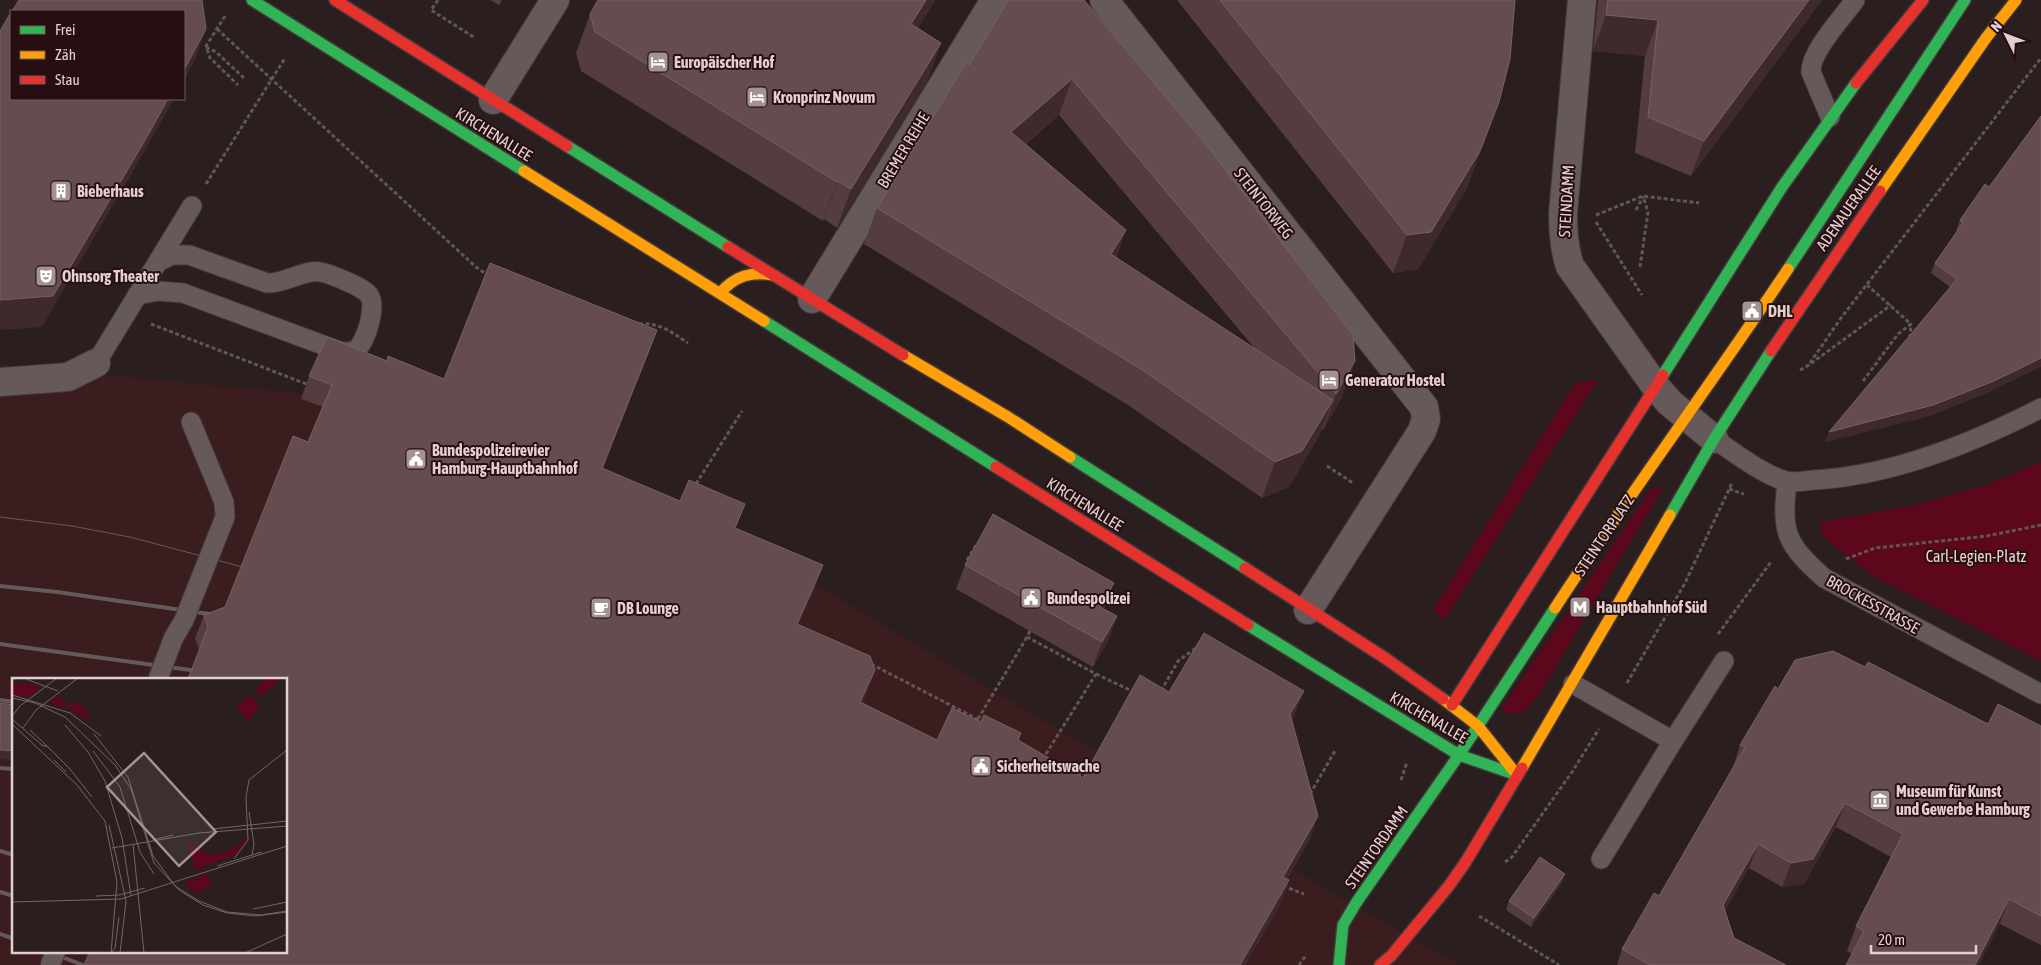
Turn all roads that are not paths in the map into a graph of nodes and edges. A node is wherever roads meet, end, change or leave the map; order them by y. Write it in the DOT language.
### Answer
graph roads {
  1 [pos="252,0"];
  2 [pos="335,0"];
  3 [pos="555,0"];
  4 [pos="995,0"];
  5 [pos="1104,0"];
  6 [pos="1582,0"];
  7 [pos="1856,0"];
  8 [pos="1923,0"];
  9 [pos="1965,0"];
  10 [pos="2016,0"];
  11 [pos="493,100"];
  12 [pos="1830,117"];
  13 [pos="192,206"];
  14 [pos="158,262"];
  15 [pos="773,275"];
  16 [pos="720,294"];
  17 [pos="812,299"];
  18 [pos="132,303"];
  19 [pos="96,363"];
  20 [pos="0,382"];
  21 [pos="1656,387"];
  22 [pos="2041,408"];
  23 [pos="1686,417"];
  24 [pos="191,422"];
  25 [pos="1714,439"];
  26 [pos="1787,482"];
  27 [pos="1308,610"];
  28 [pos="1724,661"];
  29 [pos="158,678"];
  30 [pos="1573,684"];
  31 [pos="2041,694"];
  32 [pos="1452,705"];
  33 [pos="1478,726"];
  34 [pos="1673,741"];
  35 [pos="1459,755"];
  36 [pos="1517,775"];
  37 [pos="1601,859"];
  38 [pos="56,952"];
  39 [pos="50,965"];
  40 [pos="1339,965"];
  41 [pos="1380,965"];
  1 -- 16 [label="street, KIRCHENALLEE"];
  2 -- 11 [label="street, KIRCHENALLEE"];
  3 -- 11 [label="street"];
  4 -- 17 [label="street, BREMER REIHE"];
  5 -- 27 [label="street, STEINTORWEG"];
  6 -- 21 [label="street, STEINDAMM"];
  7 -- 12 [label="lane"];
  8 -- 12 [label="street"];
  9 -- 23 [label="street, ADENAUERALLEE"];
  10 -- 25 [label="street, ADENAUERALLEE"];
  11 -- 15 [label="street, KIRCHENALLEE"];
  12 -- 21 [label="street"];
  13 -- 14 [label="lane"];
  14 -- 18 [label="lane"];
  14 -- 18 [label="lane"];
  15 -- 16 [label="street, KIRCHENALLEE"];
  15 -- 17 [label="street, KIRCHENALLEE"];
  16 -- 35 [label="street, KIRCHENALLEE"];
  17 -- 27 [label="street, KIRCHENALLEE"];
  18 -- 19 [label="lane"];
  19 -- 20 [label="street"];
  21 -- 23 [label="street, STEINDAMM"];
  21 -- 32 [label="street, STEINTORPLATZ"];
  22 -- 26 [label="lane"];
  23 -- 25 [label="street, STEINDAMM"];
  23 -- 33 [label="street, STEINTORPLATZ"];
  24 -- 29 [label="lane, bridge"];
  25 -- 26 [label="lane"];
  25 -- 30 [label="street"];
  26 -- 31 [label="lane, BROCKESSTRASSE"];
  27 -- 32 [label="street, KIRCHENALLEE"];
  28 -- 34 [label="lane"];
  30 -- 34 [label="lane"];
  30 -- 36 [label="street"];
  32 -- 33 [label="street, KIRCHENALLEE"];
  33 -- 35 [label="street, STEINTORPLATZ"];
  33 -- 36 [label="street, KIRCHENALLEE"];
  34 -- 37 [label="lane"];
  35 -- 36 [label="street, KIRCHENALLEE"];
  35 -- 40 [label="street, STEINTORDAMM"];
  36 -- 41 [label="street"];
  38 -- 39 [label="lane, bridge"];
}
